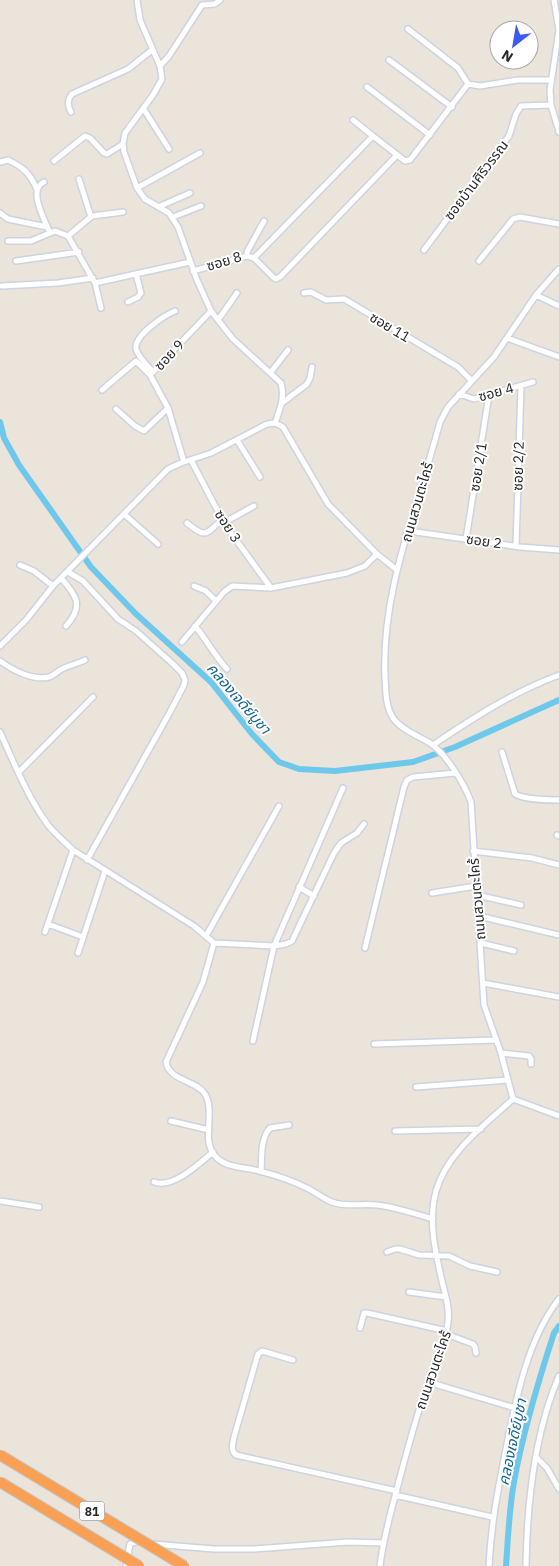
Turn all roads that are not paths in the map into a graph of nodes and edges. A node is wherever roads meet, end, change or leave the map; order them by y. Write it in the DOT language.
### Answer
graph roads {
  1 [pos="137,0"];
  2 [pos="220,0"];
  3 [pos="556,4"];
  4 [pos="408,29"];
  5 [pos="559,30"];
  6 [pos="152,50"];
  7 [pos="389,60"];
  8 [pos="160,66"];
  9 [pos="551,80"];
  10 [pos="468,84"];
  11 [pos="367,87"];
  12 [pos="551,105"];
  13 [pos="452,107"];
  14 [pos="143,108"];
  15 [pos="71,112"];
  16 [pos="353,120"];
  17 [pos="559,132"];
  18 [pos="373,136"];
  19 [pos="430,136"];
  20 [pos="123,144"];
  21 [pos="169,149"];
  22 [pos="200,153"];
  23 [pos="397,155"];
  24 [pos="54,160"];
  25 [pos="0,162"];
  26 [pos="79,179"];
  27 [pos="44,182"];
  28 [pos="137,188"];
  29 [pos="37,190"];
  30 [pos="190,193"];
  31 [pos="200,206"];
  32 [pos="158,207"];
  33 [pos="123,212"];
  34 [pos="0,213"];
  35 [pos="90,217"];
  36 [pos="173,217"];
  37 [pos="264,220"];
  38 [pos="559,224"];
  39 [pos="47,227"];
  40 [pos="50,233"];
  41 [pos="68,236"];
  42 [pos="8,241"];
  43 [pos="424,250"];
  44 [pos="79,252"];
  45 [pos="247,256"];
  46 [pos="254,258"];
  47 [pos="16,261"];
  48 [pos="479,261"];
  49 [pos="190,262"];
  50 [pos="559,270"];
  51 [pos="193,271"];
  52 [pos="136,274"];
  53 [pos="94,280"];
  54 [pos="2,286"];
  55 [pos="237,293"];
  56 [pos="304,293"];
  57 [pos="536,295"];
  58 [pos="128,302"];
  59 [pos="559,306"];
  60 [pos="101,308"];
  61 [pos="175,311"];
  62 [pos="211,311"];
  63 [pos="218,320"];
  64 [pos="507,338"];
  65 [pos="288,350"];
  66 [pos="559,358"];
  67 [pos="312,367"];
  68 [pos="271,372"];
  69 [pos="151,374"];
  70 [pos="471,380"];
  71 [pos="533,382"];
  72 [pos="521,386"];
  73 [pos="102,390"];
  74 [pos="459,394"];
  75 [pos="490,395"];
  76 [pos="282,403"];
  77 [pos="168,408"];
  78 [pos="116,409"];
  79 [pos="275,423"];
  80 [pos="237,440"];
  81 [pos="191,460"];
  82 [pos="184,462"];
  83 [pos="260,477"];
  84 [pos="254,506"];
  85 [pos="124,514"];
  86 [pos="224,521"];
  87 [pos="187,522"];
  88 [pos="409,531"];
  89 [pos="466,539"];
  90 [pos="158,544"];
  91 [pos="516,546"];
  92 [pos="559,550"];
  93 [pos="377,554"];
  94 [pos="20,565"];
  95 [pos="398,570"];
  96 [pos="68,572"];
  97 [pos="61,578"];
  98 [pos="53,586"];
  99 [pos="194,586"];
  100 [pos="271,588"];
  101 [pos="216,601"];
  102 [pos="66,626"];
  103 [pos="195,626"];
  104 [pos="182,642"];
  105 [pos="0,646"];
  106 [pos="85,660"];
  107 [pos="0,661"];
  108 [pos="227,669"];
  109 [pos="559,676"];
  110 [pos="93,698"];
  111 [pos="0,732"];
  112 [pos="433,745"];
  113 [pos="502,752"];
  114 [pos="19,772"];
  115 [pos="456,773"];
  116 [pos="343,788"];
  117 [pos="559,800"];
  118 [pos="279,806"];
  119 [pos="364,824"];
  120 [pos="73,850"];
  121 [pos="473,852"];
  122 [pos="87,860"];
  123 [pos="559,864"];
  124 [pos="105,871"];
  125 [pos="476,886"];
  126 [pos="299,887"];
  127 [pos="432,893"];
  128 [pos="477,895"];
  129 [pos="314,896"];
  130 [pos="521,905"];
  131 [pos="479,916"];
  132 [pos="48,924"];
  133 [pos="45,932"];
  134 [pos="559,935"];
  135 [pos="206,936"];
  136 [pos="83,937"];
  137 [pos="214,943"];
  138 [pos="481,943"];
  139 [pos="274,946"];
  140 [pos="365,948"];
  141 [pos="514,951"];
  142 [pos="78,953"];
  143 [pos="483,983"];
  144 [pos="559,997"];
  145 [pos="496,1040"];
  146 [pos="253,1041"];
  147 [pos="374,1044"];
  148 [pos="501,1053"];
  149 [pos="531,1064"];
  150 [pos="508,1080"];
  151 [pos="416,1087"];
  152 [pos="513,1099"];
  153 [pos="559,1116"];
  154 [pos="171,1121"];
  155 [pos="289,1125"];
  156 [pos="481,1129"];
  157 [pos="209,1130"];
  158 [pos="394,1132"];
  159 [pos="213,1152"];
  160 [pos="261,1171"];
  161 [pos="154,1182"];
  162 [pos="0,1201"];
  163 [pos="39,1207"];
  164 [pos="433,1218"];
  165 [pos="388,1252"];
  166 [pos="436,1256"];
  167 [pos="497,1272"];
  168 [pos="409,1292"];
  169 [pos="446,1297"];
  170 [pos="559,1299"];
  171 [pos="360,1328"];
  172 [pos="446,1333"];
  173 [pos="476,1353"];
  174 [pos="293,1360"];
  175 [pos="559,1376"];
  176 [pos="428,1382"];
  177 [pos="515,1408"];
  178 [pos="0,1455"];
  179 [pos="536,1457"];
  180 [pos="0,1482"];
  181 [pos="559,1489"];
  182 [pos="396,1493"];
  183 [pos="492,1517"];
  184 [pos="384,1543"];
  185 [pos="126,1566"];
  186 [pos="139,1566"];
  187 [pos="184,1566"];
  188 [pos="380,1566"];
  189 [pos="489,1566"];
  190 [pos="526,1566"];
  1 -- 6 [label="street"];
  2 -- 8 [label="street"];
  3 -- 5 [label="street"];
  4 -- 10 [label="street"];
  5 -- 9 [label="street"];
  6 -- 8 [label="street"];
  6 -- 15 [label="street"];
  7 -- 13 [label="street"];
  8 -- 14 [label="street"];
  9 -- 10 [label="street"];
  9 -- 12 [label="street"];
  10 -- 13 [label="street"];
  11 -- 19 [label="street"];
  12 -- 17 [label="street"];
  12 -- 43 [label="street, ซอยบ้านศิริวรรณ"];
  13 -- 19 [label="street"];
  14 -- 20 [label="street"];
  14 -- 21 [label="street"];
  16 -- 18 [label="street"];
  18 -- 23 [label="street"];
  18 -- 46 [label="street"];
  19 -- 23 [label="street"];
  20 -- 24 [label="street"];
  20 -- 28 [label="street"];
  22 -- 28 [label="street"];
  23 -- 46 [label="street"];
  25 -- 29 [label="street"];
  26 -- 35 [label="street"];
  27 -- 29 [label="street"];
  28 -- 32 [label="street"];
  29 -- 39 [label="street"];
  30 -- 32 [label="street"];
  31 -- 36 [label="street"];
  32 -- 36 [label="street"];
  33 -- 35 [label="street"];
  34 -- 39 [label="street"];
  35 -- 41 [label="street"];
  36 -- 49 [label="street"];
  37 -- 45 [label="street, ซอย 8"];
  38 -- 48 [label="street"];
  39 -- 40 [label="street"];
  40 -- 41 [label="street"];
  40 -- 42 [label="street"];
  41 -- 44 [label="street"];
  44 -- 47 [label="street"];
  44 -- 53 [label="street"];
  45 -- 46 [label="street"];
  45 -- 51 [label="street, ซอย 8"];
  49 -- 51 [label="street"];
  49 -- 52 [label="street"];
  50 -- 57 [label="street, ถนนสวนตะไคร้"];
  51 -- 62 [label="street"];
  52 -- 53 [label="street"];
  52 -- 58 [label="street"];
  53 -- 54 [label="street"];
  53 -- 60 [label="street"];
  55 -- 63 [label="street"];
  56 -- 70 [label="street, ซอย 11"];
  57 -- 59 [label="street"];
  57 -- 64 [label="street, ถนนสวนตะไคร้"];
  61 -- 69 [label="street"];
  62 -- 63 [label="street"];
  62 -- 69 [label="street, ซอย 9"];
  63 -- 68 [label="street"];
  64 -- 66 [label="street"];
  64 -- 70 [label="street, ถนนสวนตะไคร้"];
  65 -- 68 [label="street"];
  67 -- 76 [label="street"];
  68 -- 76 [label="street"];
  69 -- 73 [label="street"];
  69 -- 77 [label="street, ซอย 9"];
  70 -- 74 [label="street, ถนนสวนตะไคร้"];
  71 -- 72 [label="street, ซอย 4"];
  72 -- 75 [label="street, ซอย 4"];
  72 -- 91 [label="street, ซอย 2/2"];
  74 -- 75 [label="street, ซอย 4"];
  74 -- 88 [label="street, ถนนสวนตะไคร้"];
  75 -- 89 [label="street, ซอย 2/1"];
  76 -- 79 [label="street"];
  77 -- 78 [label="street"];
  77 -- 82 [label="street, ซอย 9"];
  79 -- 80 [label="street"];
  79 -- 93 [label="street"];
  80 -- 81 [label="street"];
  80 -- 83 [label="street"];
  81 -- 82 [label="street"];
  81 -- 86 [label="street, ซอย 3"];
  82 -- 85 [label="street"];
  84 -- 86 [label="street"];
  85 -- 90 [label="street"];
  85 -- 96 [label="street"];
  86 -- 87 [label="street"];
  86 -- 100 [label="street, ซอย 3"];
  88 -- 89 [label="street, ซอย 2"];
  88 -- 95 [label="street, ถนนสวนตะไคร้"];
  89 -- 91 [label="street, ซอย 2"];
  91 -- 92 [label="street, ซอย 2"];
  93 -- 95 [label="street"];
  93 -- 100 [label="street"];
  94 -- 98 [label="street"];
  95 -- 112 [label="street, ถนนสวนตะไคร้"];
  96 -- 97 [label="street"];
  96 -- 122 [label="street"];
  97 -- 98 [label="street"];
  97 -- 102 [label="street"];
  98 -- 105 [label="street"];
  99 -- 101 [label="street"];
  100 -- 101 [label="street"];
  101 -- 103 [label="street"];
  103 -- 104 [label="street"];
  103 -- 108 [label="street"];
  106 -- 107 [label="street"];
  109 -- 112 [label="street"];
  110 -- 114 [label="street"];
  111 -- 114 [label="street"];
  112 -- 115 [label="street, ถนนสวนตะไคร้"];
  113 -- 117 [label="street"];
  114 -- 120 [label="street"];
  115 -- 121 [label="street, ถนนสวนตะไคร้"];
  115 -- 140 [label="street"];
  116 -- 126 [label="street"];
  118 -- 135 [label="street"];
  119 -- 129 [label="street"];
  120 -- 122 [label="street"];
  120 -- 132 [label="street"];
  121 -- 123 [label="street"];
  121 -- 125 [label="street, ถนนสวนตะไคร้"];
  122 -- 124 [label="street"];
  124 -- 135 [label="street"];
  124 -- 136 [label="street"];
  125 -- 127 [label="street"];
  125 -- 128 [label="street, ถนนสวนตะไคร้"];
  126 -- 129 [label="street"];
  126 -- 139 [label="street"];
  128 -- 130 [label="street"];
  128 -- 131 [label="street, ถนนสวนตะไคร้"];
  129 -- 139 [label="street"];
  131 -- 134 [label="street"];
  131 -- 138 [label="street, ถนนสวนตะไคร้"];
  132 -- 133 [label="street"];
  132 -- 136 [label="street"];
  135 -- 137 [label="street"];
  136 -- 142 [label="street"];
  137 -- 139 [label="street"];
  137 -- 157 [label="street"];
  138 -- 141 [label="street"];
  138 -- 143 [label="street, ถนนสวนตะไคร้"];
  139 -- 146 [label="street"];
  143 -- 144 [label="street"];
  143 -- 145 [label="street, ถนนสวนตะไคร้"];
  145 -- 147 [label="street"];
  145 -- 148 [label="street, ถนนสวนตะไคร้"];
  148 -- 149 [label="street"];
  148 -- 150 [label="street, ถนนสวนตะไคร้"];
  150 -- 151 [label="street"];
  150 -- 152 [label="street, ถนนสวนตะไคร้"];
  152 -- 153 [label="street"];
  152 -- 156 [label="street, ถนนสวนตะไคร้"];
  154 -- 157 [label="street"];
  155 -- 160 [label="street"];
  156 -- 158 [label="street"];
  156 -- 164 [label="street, ถนนสวนตะไคร้"];
  157 -- 159 [label="street"];
  159 -- 160 [label="street"];
  159 -- 161 [label="street"];
  160 -- 164 [label="street"];
  162 -- 163 [label="street"];
  164 -- 166 [label="street, ถนนสวนตะไคร้"];
  165 -- 166 [label="street"];
  166 -- 167 [label="street"];
  166 -- 169 [label="street, ถนนสวนตะไคร้"];
  168 -- 169 [label="street"];
  169 -- 172 [label="street, ถนนสวนตะไคร้"];
  170 -- 177 [label="street"];
  171 -- 172 [label="street"];
  172 -- 173 [label="street"];
  172 -- 176 [label="street, ถนนสวนตะไคร้"];
  174 -- 182 [label="street"];
  175 -- 179 [label="street"];
  176 -- 177 [label="street"];
  176 -- 182 [label="street, ถนนสวนตะไคร้"];
  177 -- 183 [label="street"];
  178 -- 187 [label="highway, 81, bridge"];
  179 -- 181 [label="street"];
  179 -- 190 [label="street"];
  180 -- 186 [label="highway, 81, bridge"];
  182 -- 183 [label="street"];
  182 -- 184 [label="street, ถนนสวนตะไคร้"];
  183 -- 189 [label="street"];
  184 -- 185 [label="street"];
  184 -- 188 [label="street, ถนนสวนตะไคร้"];
}
